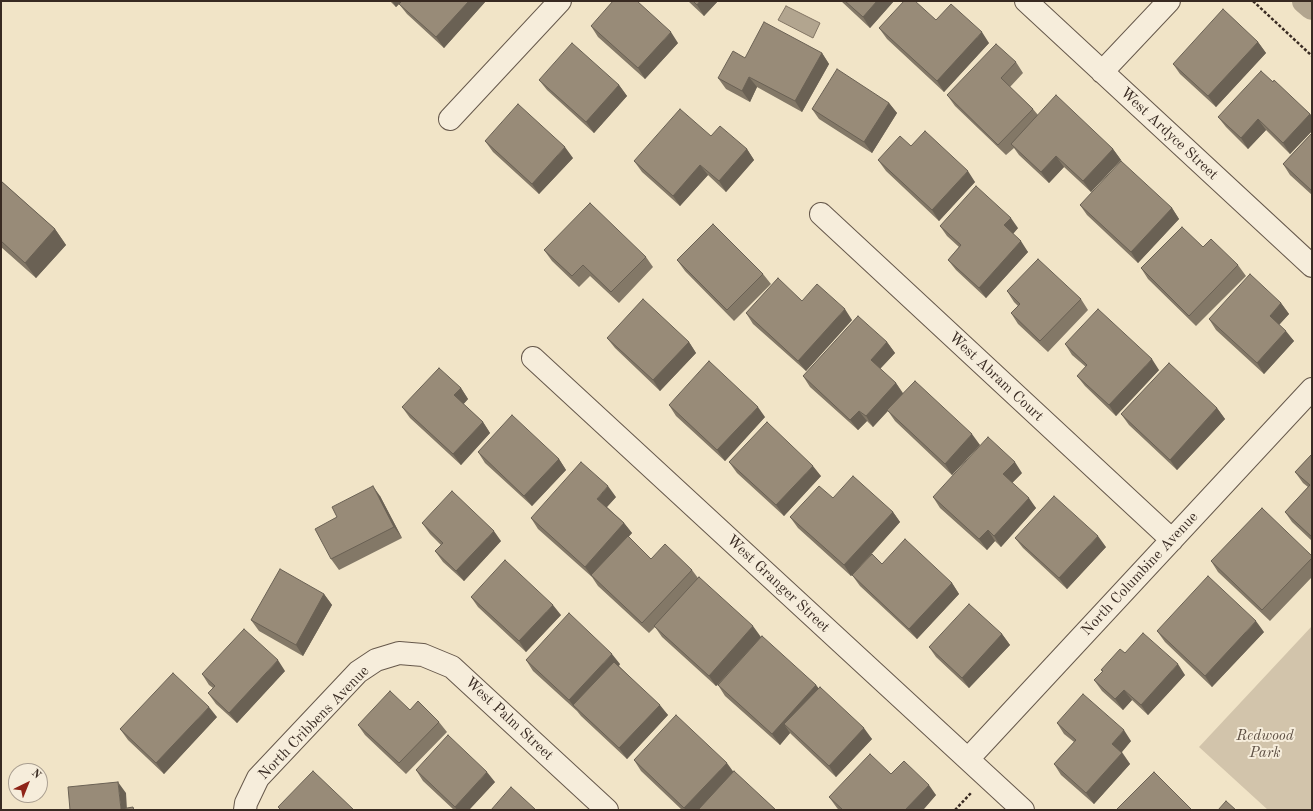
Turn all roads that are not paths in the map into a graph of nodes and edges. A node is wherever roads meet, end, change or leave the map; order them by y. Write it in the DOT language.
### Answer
graph roads {
  1 [pos="560,1"];
  2 [pos="1026,1"];
  3 [pos="1169,1"];
  4 [pos="1102,72"];
  5 [pos="450,119"];
  6 [pos="821,214"];
  7 [pos="1312,266"];
  8 [pos="533,358"];
  9 [pos="1312,389"];
  10 [pos="1172,540"];
  11 [pos="399,653"];
  12 [pos="968,759"];
  13 [pos="245,810"];
  14 [pos="607,810"];
  15 [pos="1023,810"];
  1 -- 5 [label="street"];
  2 -- 4 [label="street, West Ardyce Street"];
  3 -- 4 [label="street"];
  4 -- 7 [label="street, West Ardyce Street"];
  6 -- 10 [label="street, West Abram Court"];
  8 -- 12 [label="street, West Granger Street"];
  9 -- 10 [label="street, North Columbine Avenue"];
  10 -- 12 [label="street, North Columbine Avenue"];
  11 -- 13 [label="street, North Cribbens Avenue"];
  11 -- 14 [label="street, West Palm Street"];
  12 -- 15 [label="street, West Granger Street"];
}
